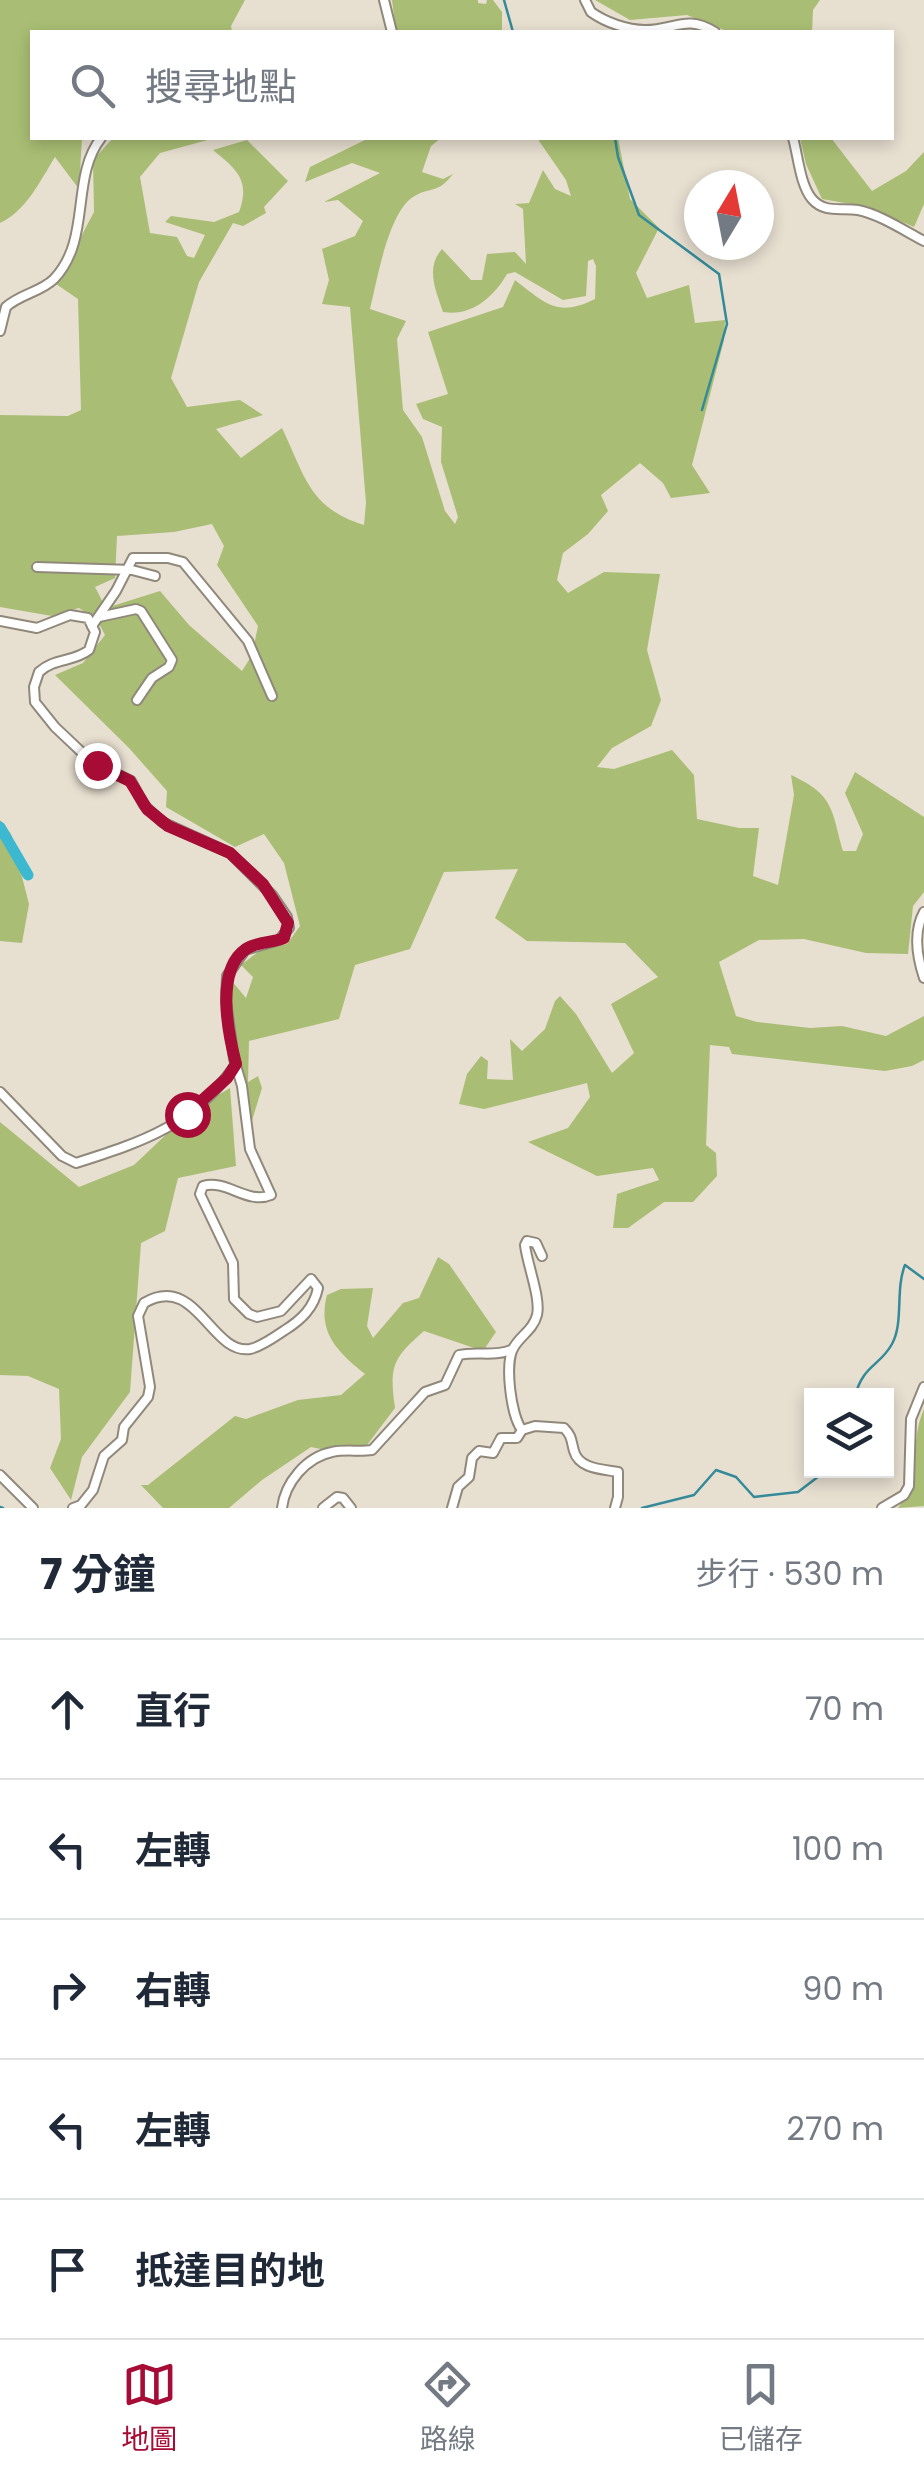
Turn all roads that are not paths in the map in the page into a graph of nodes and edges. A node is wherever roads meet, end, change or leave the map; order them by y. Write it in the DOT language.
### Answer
graph roads {
  1 [pos="384,0"];
  2 [pos="586,0"];
  3 [pos="392,30"];
  4 [pos="642,30"];
  5 [pos="642,30"];
  6 [pos="711,30"];
  7 [pos="100,140"];
  8 [pos="794,140"];
  9 [pos="924,241"];
  10 [pos="0,331"];
  11 [pos="36,567"];
  12 [pos="124,570"];
  13 [pos="154,576"];
  14 [pos="98,617"];
  15 [pos="0,621"];
  16 [pos="92,626"];
  17 [pos="272,696"];
  18 [pos="138,700"];
  19 [pos="924,912"];
  20 [pos="924,978"];
  21 [pos="236,1064"];
  22 [pos="0,1092"];
  23 [pos="542,1256"];
  24 [pos="511,1350"];
  25 [pos="924,1387"];
  26 [pos="522,1430"];
  27 [pos="0,1475"];
  28 [pos="34,1508"];
  29 [pos="73,1508"];
  30 [pos="282,1508"];
  31 [pos="324,1508"];
  32 [pos="351,1508"];
  33 [pos="452,1508"];
  34 [pos="615,1508"];
  35 [pos="882,1508"];
  1 -- 3 [label="street"];
  2 -- 4 [label="street"];
  5 -- 6 [label="street"];
  7 -- 10 [label="street"];
  8 -- 9 [label="street"];
  11 -- 12 [label="street"];
  12 -- 13 [label="street"];
  12 -- 14 [label="street"];
  12 -- 17 [label="street"];
  14 -- 16 [label="street"];
  14 -- 18 [label="street"];
  15 -- 16 [label="street"];
  16 -- 21 [label="street"];
  19 -- 20 [label="street"];
  21 -- 22 [label="street"];
  21 -- 29 [label="street"];
  23 -- 24 [label="street"];
  24 -- 26 [label="street"];
  24 -- 30 [label="street"];
  25 -- 35 [label="street"];
  26 -- 33 [label="street"];
  26 -- 34 [label="street"];
  27 -- 28 [label="street"];
  31 -- 32 [label="street"];
}
